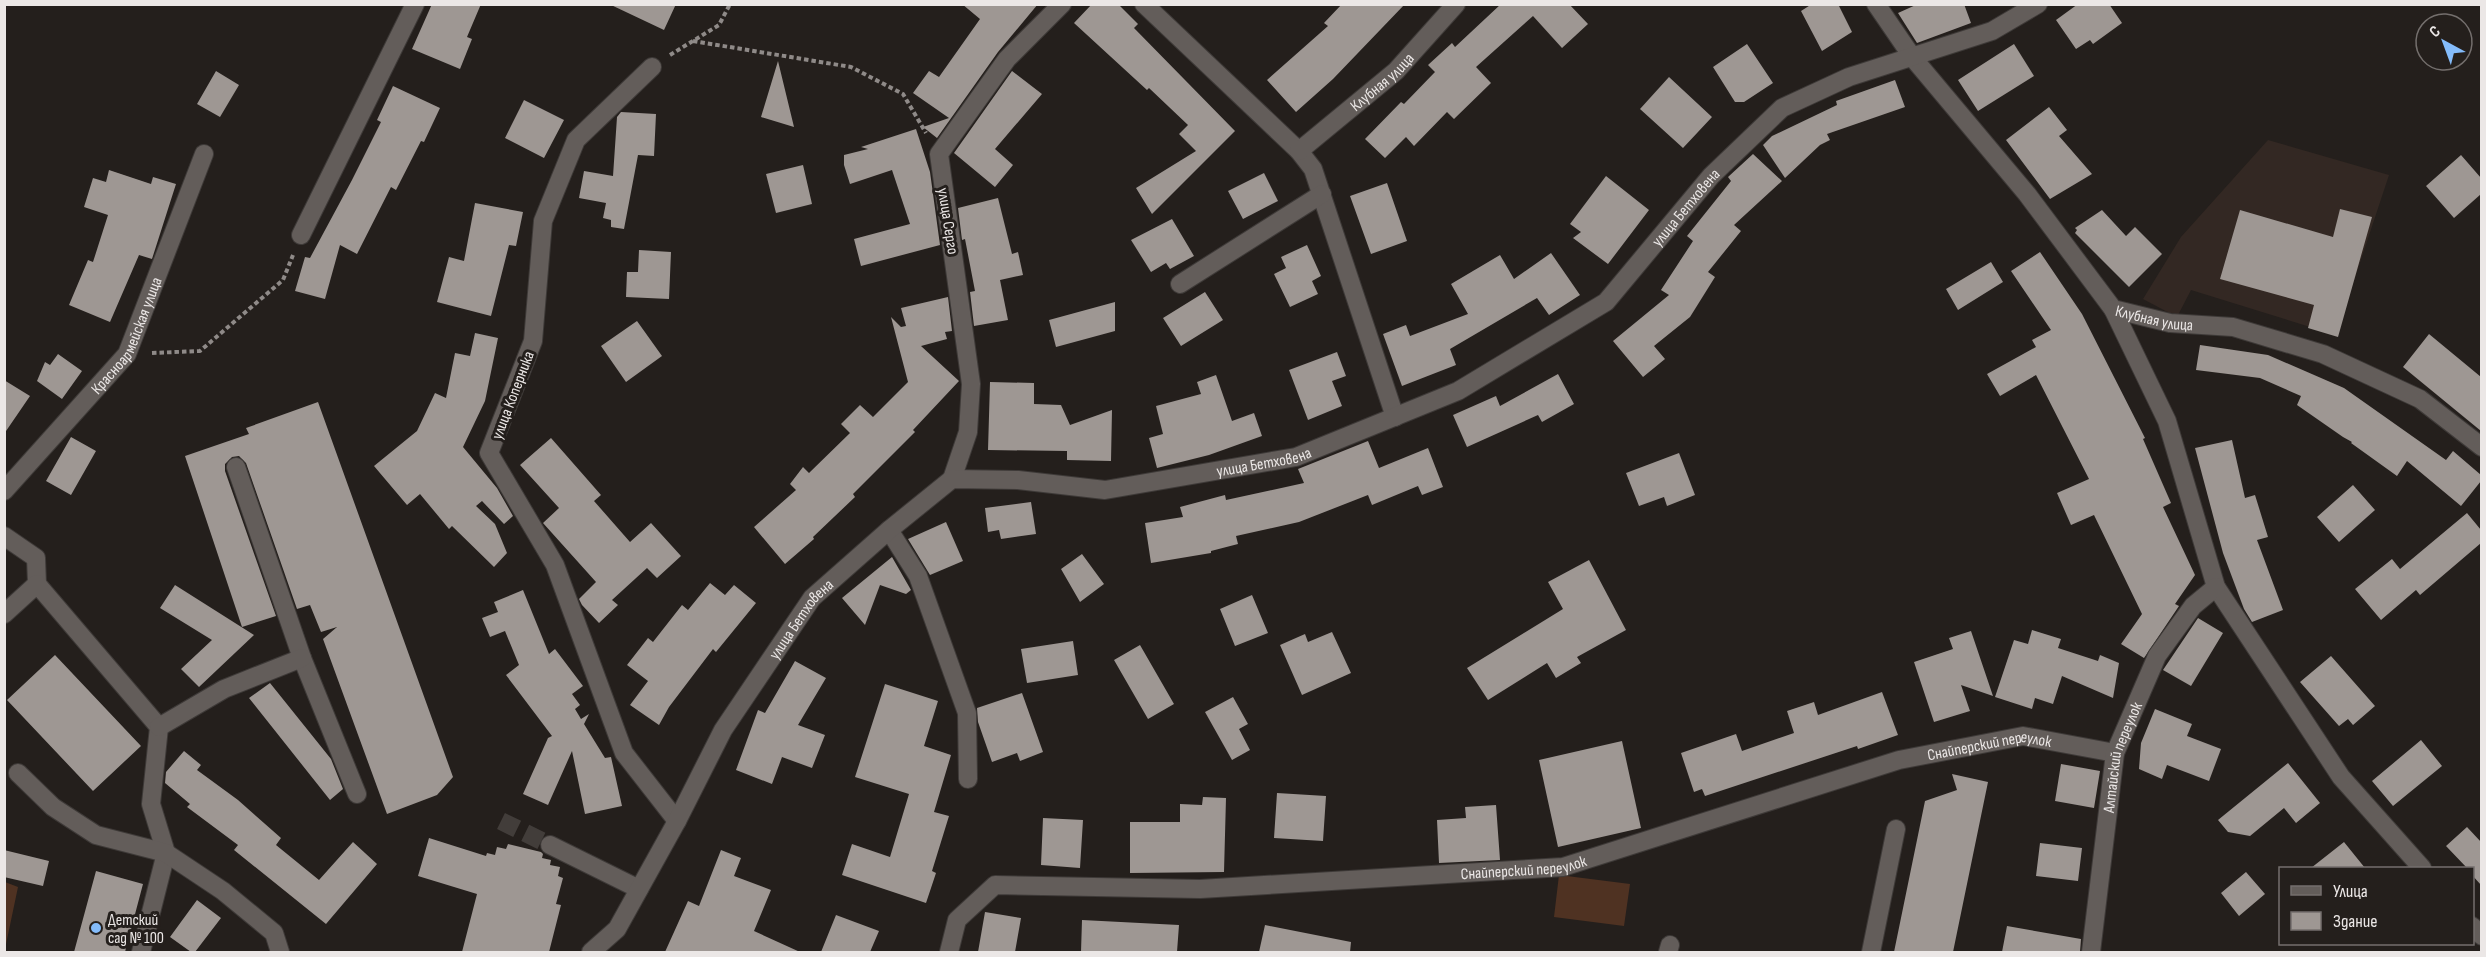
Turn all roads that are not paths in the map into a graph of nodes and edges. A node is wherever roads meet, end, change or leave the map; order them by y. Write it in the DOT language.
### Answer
graph roads {
  1 [pos="415,4"];
  2 [pos="1062,4"];
  3 [pos="1143,4"];
  4 [pos="1456,4"];
  5 [pos="1876,4"];
  6 [pos="2038,4"];
  7 [pos="1913,58"];
  8 [pos="652,67"];
  9 [pos="1299,151"];
  10 [pos="204,154"];
  11 [pos="1322,194"];
  12 [pos="301,235"];
  13 [pos="1180,284"];
  14 [pos="2113,309"];
  15 [pos="1395,417"];
  16 [pos="2481,447"];
  17 [pos="236,467"];
  18 [pos="952,479"];
  19 [pos="4,491"];
  20 [pos="889,530"];
  21 [pos="4,536"];
  22 [pos="37,584"];
  23 [pos="2216,588"];
  24 [pos="4,614"];
  25 [pos="303,658"];
  26 [pos="159,727"];
  27 [pos="2115,753"];
  28 [pos="18,773"];
  29 [pos="968,779"];
  30 [pos="357,794"];
  31 [pos="677,821"];
  32 [pos="1896,829"];
  33 [pos="550,845"];
  34 [pos="166,853"];
  35 [pos="2421,867"];
  36 [pos="639,889"];
  37 [pos="141,952"];
  38 [pos="280,952"];
  39 [pos="591,952"];
  40 [pos="949,952"];
  41 [pos="1872,952"];
  42 [pos="2091,952"];
  1 -- 12 [label="street"];
  2 -- 18 [label="street, улица Серго"];
  3 -- 9 [label="street"];
  4 -- 9 [label="street, Клубная улица"];
  5 -- 7 [label="street, Клубная улица"];
  6 -- 7 [label="street, улица Бетховена"];
  7 -- 14 [label="street, Клубная улица"];
  7 -- 15 [label="street, улица Бетховена"];
  8 -- 31 [label="street, улица Коперника"];
  9 -- 11 [label="street"];
  10 -- 19 [label="street, Красноармейская улица"];
  11 -- 13 [label="street"];
  11 -- 15 [label="street"];
  14 -- 16 [label="street, Клубная улица"];
  14 -- 23 [label="street"];
  15 -- 18 [label="street, улица Бетховена"];
  17 -- 25 [label="street"];
  18 -- 20 [label="street, улица Бетховена"];
  20 -- 29 [label="street"];
  20 -- 31 [label="street, улица Бетховена"];
  21 -- 22 [label="street"];
  22 -- 24 [label="street"];
  22 -- 26 [label="street"];
  23 -- 27 [label="street, Алтайский переулок"];
  23 -- 35 [label="street"];
  25 -- 26 [label="street"];
  25 -- 30 [label="street"];
  26 -- 34 [label="street"];
  27 -- 40 [label="street, Снайперский переулок"];
  27 -- 42 [label="street, Алтайский переулок"];
  28 -- 34 [label="street"];
  31 -- 36 [label="street, улица Бетховена"];
  32 -- 41 [label="street"];
  33 -- 36 [label="street"];
  34 -- 37 [label="street"];
  34 -- 38 [label="street"];
  36 -- 39 [label="street, улица Бетховена"];
}
